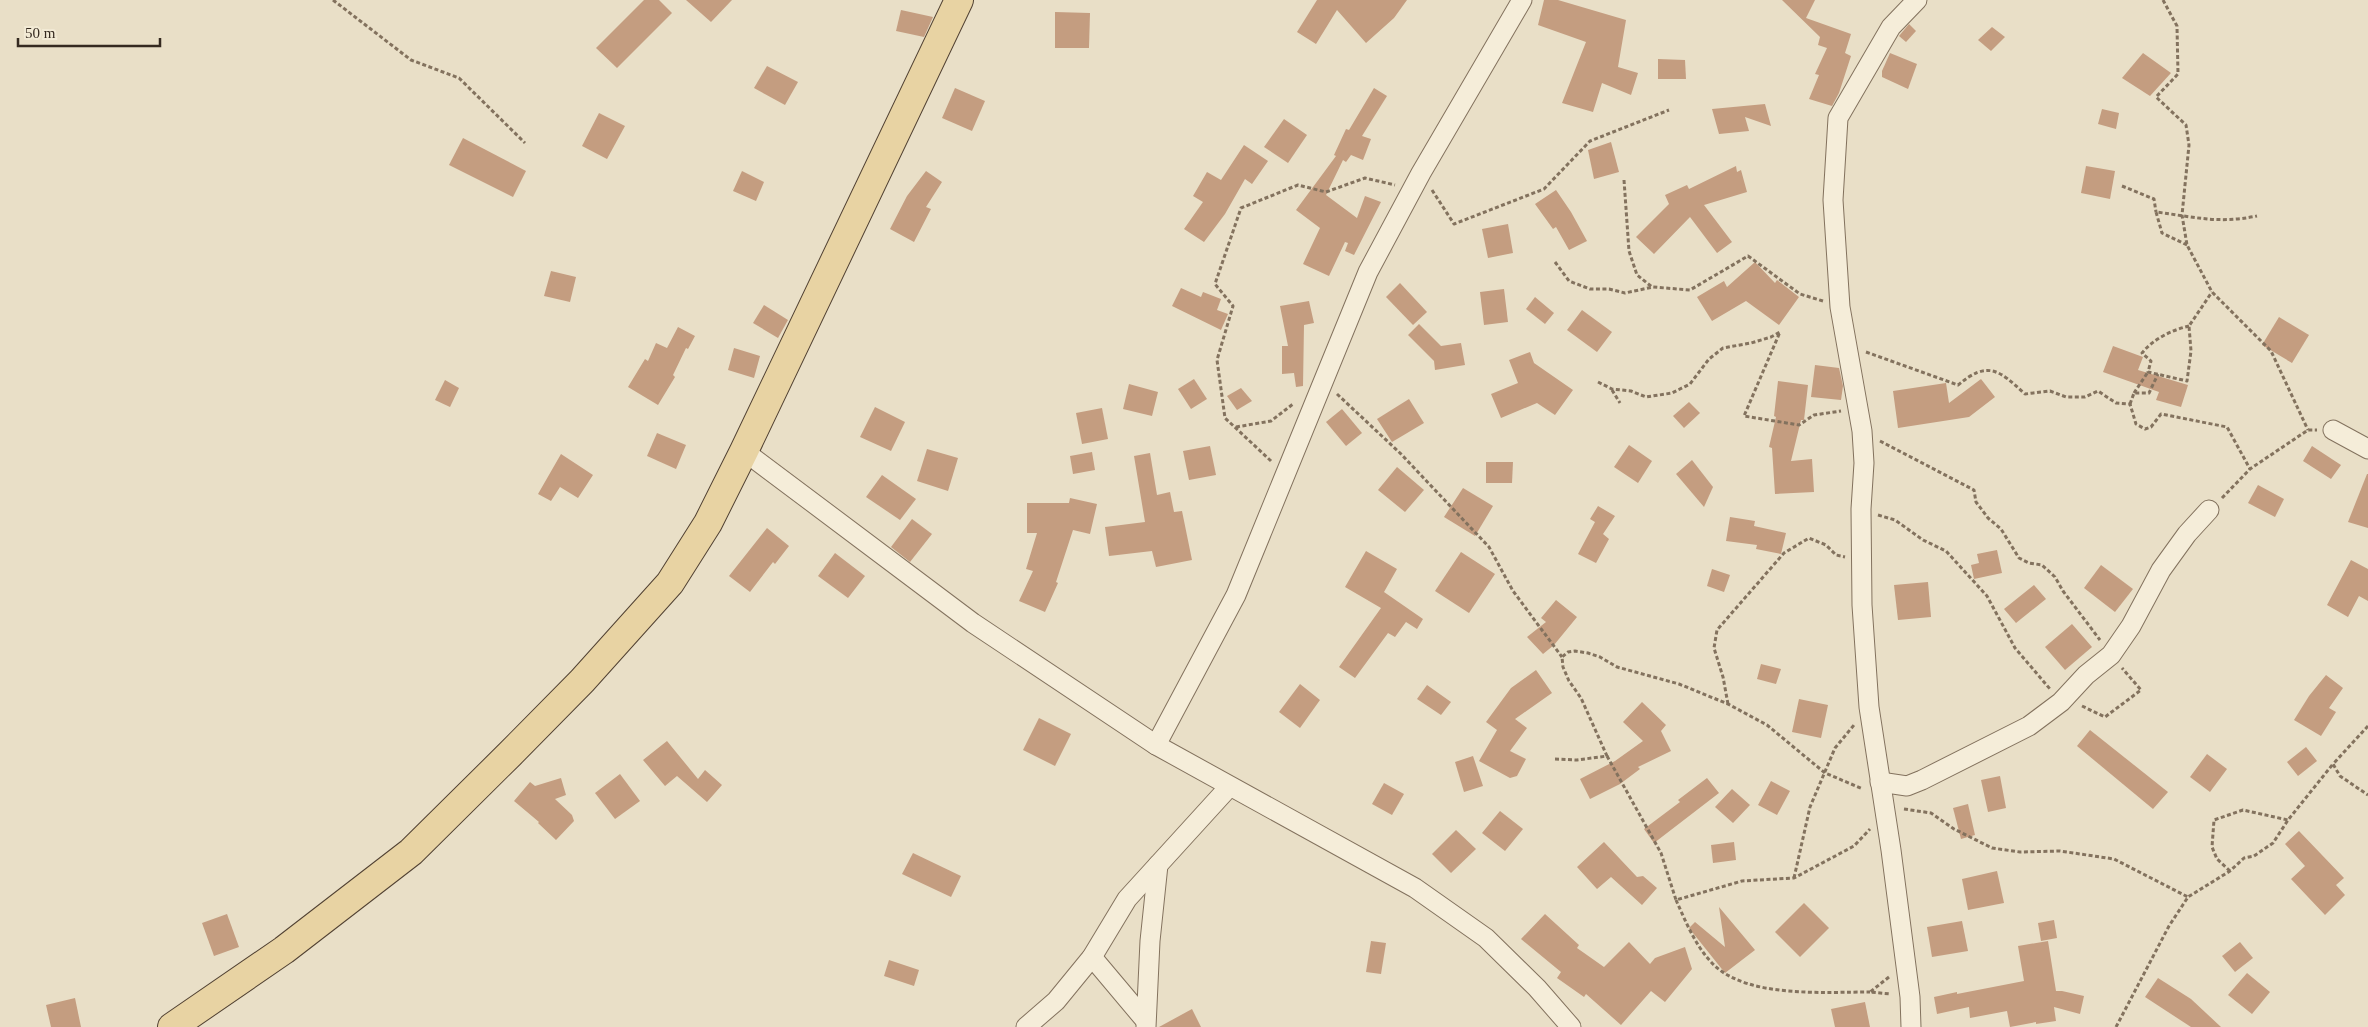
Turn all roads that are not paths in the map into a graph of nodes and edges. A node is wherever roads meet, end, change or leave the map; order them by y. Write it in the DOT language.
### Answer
graph roads {
  1 [pos="959,0"];
  2 [pos="1522,0"];
  3 [pos="1916,0"];
  4 [pos="2333,430"];
  5 [pos="2368,449"];
  6 [pos="744,452"];
  7 [pos="2209,510"];
  8 [pos="1156,745"];
  9 [pos="1229,787"];
  10 [pos="1883,798"];
  11 [pos="1158,864"];
  12 [pos="1092,957"];
  13 [pos="1145,1023"];
  14 [pos="172,1027"];
  15 [pos="1026,1027"];
  16 [pos="1571,1027"];
  17 [pos="1911,1027"];
  1 -- 6 [label="main road"];
  2 -- 8 [label="street"];
  3 -- 10 [label="street"];
  4 -- 5 [label="street"];
  6 -- 8 [label="street"];
  6 -- 14 [label="main road"];
  7 -- 10 [label="street"];
  8 -- 9 [label="street"];
  9 -- 11 [label="street"];
  9 -- 16 [label="street"];
  10 -- 17 [label="street"];
  11 -- 12 [label="street"];
  11 -- 13 [label="street"];
  12 -- 13 [label="street"];
  12 -- 15 [label="street"];
}
